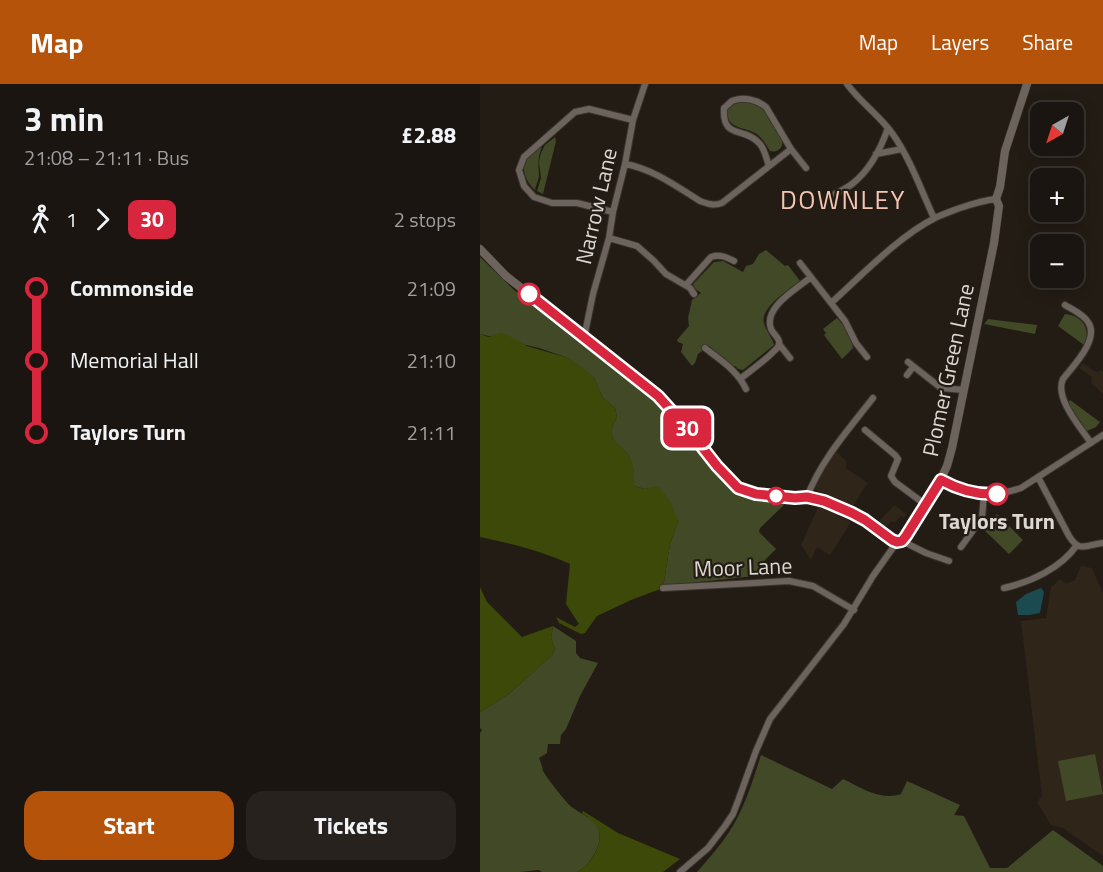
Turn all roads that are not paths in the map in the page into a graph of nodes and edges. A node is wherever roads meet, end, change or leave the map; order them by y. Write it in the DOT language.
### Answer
graph roads {
  1 [pos="645,84"];
  2 [pos="847,84"];
  3 [pos="1027,84"];
  4 [pos="633,120"];
  5 [pos="888,128"];
  6 [pos="791,149"];
  7 [pos="902,149"];
  8 [pos="876,154"];
  9 [pos="625,164"];
  10 [pos="769,166"];
  11 [pos="806,168"];
  12 [pos="827,198"];
  13 [pos="996,199"];
  14 [pos="613,212"];
  15 [pos="934,218"];
  16 [pos="609,238"];
  17 [pos="480,249"];
  18 [pos="734,261"];
  19 [pos="800,263"];
  20 [pos="811,277"];
  21 [pos="686,285"];
  22 [pos="694,294"];
  23 [pos="831,303"];
  24 [pos="1065,305"];
  25 [pos="584,338"];
  26 [pos="779,344"];
  27 [pos="705,348"];
  28 [pos="867,357"];
  29 [pos="790,358"];
  30 [pos="908,375"];
  31 [pos="740,379"];
  32 [pos="746,389"];
  33 [pos="964,390"];
  34 [pos="873,398"];
  35 [pos="865,430"];
  36 [pos="1103,435"];
  37 [pos="1091,443"];
  38 [pos="1038,477"];
  39 [pos="941,480"];
  40 [pos="984,494"];
  41 [pos="807,497"];
  42 [pos="926,505"];
  43 [pos="900,541"];
  44 [pos="1103,543"];
  45 [pos="1077,545"];
  46 [pos="961,547"];
  47 [pos="949,561"];
  48 [pos="663,588"];
  49 [pos="1004,588"];
  50 [pos="854,610"];
  51 [pos="680,872"];
  1 -- 4 [label="street, Narrow Lane"];
  2 -- 5 [label="street"];
  3 -- 13 [label="street, Plomer Green Lane"];
  4 -- 9 [label="street, Narrow Lane"];
  4 -- 14 [label="street"];
  5 -- 7 [label="street"];
  5 -- 8 [label="street"];
  6 -- 10 [label="street"];
  6 -- 10 [label="street"];
  6 -- 11 [label="street"];
  7 -- 8 [label="street"];
  7 -- 15 [label="street"];
  8 -- 12 [label="street"];
  9 -- 10 [label="street"];
  9 -- 14 [label="street, Narrow Lane"];
  13 -- 15 [label="street"];
  13 -- 33 [label="street, Plomer Green Lane"];
  14 -- 16 [label="street, Narrow Lane"];
  15 -- 23 [label="street"];
  16 -- 21 [label="street"];
  16 -- 25 [label="street, Narrow Lane"];
  17 -- 25 [label="street"];
  18 -- 21 [label="street"];
  19 -- 20 [label="street"];
  20 -- 23 [label="street"];
  20 -- 26 [label="street"];
  21 -- 22 [label="street"];
  23 -- 28 [label="street"];
  24 -- 37 [label="street"];
  25 -- 41 [label="street"];
  26 -- 29 [label="street"];
  26 -- 31 [label="street"];
  27 -- 31 [label="street"];
  30 -- 33 [label="street"];
  31 -- 32 [label="street"];
  33 -- 39 [label="street, Plomer Green Lane"];
  34 -- 41 [label="street"];
  35 -- 42 [label="street"];
  36 -- 37 [label="street"];
  37 -- 38 [label="street"];
  38 -- 40 [label="street"];
  38 -- 45 [label="street"];
  39 -- 40 [label="street"];
  39 -- 42 [label="street, Plomer Green Lane"];
  40 -- 46 [label="street"];
  41 -- 43 [label="street"];
  42 -- 43 [label="street, Plomer Green Lane"];
  43 -- 47 [label="street"];
  43 -- 50 [label="street, Plomer Green Lane"];
  44 -- 45 [label="street"];
  45 -- 49 [label="street"];
  48 -- 50 [label="street, Moor Lane"];
  50 -- 51 [label="street, Plomer Green Lane"];
}
